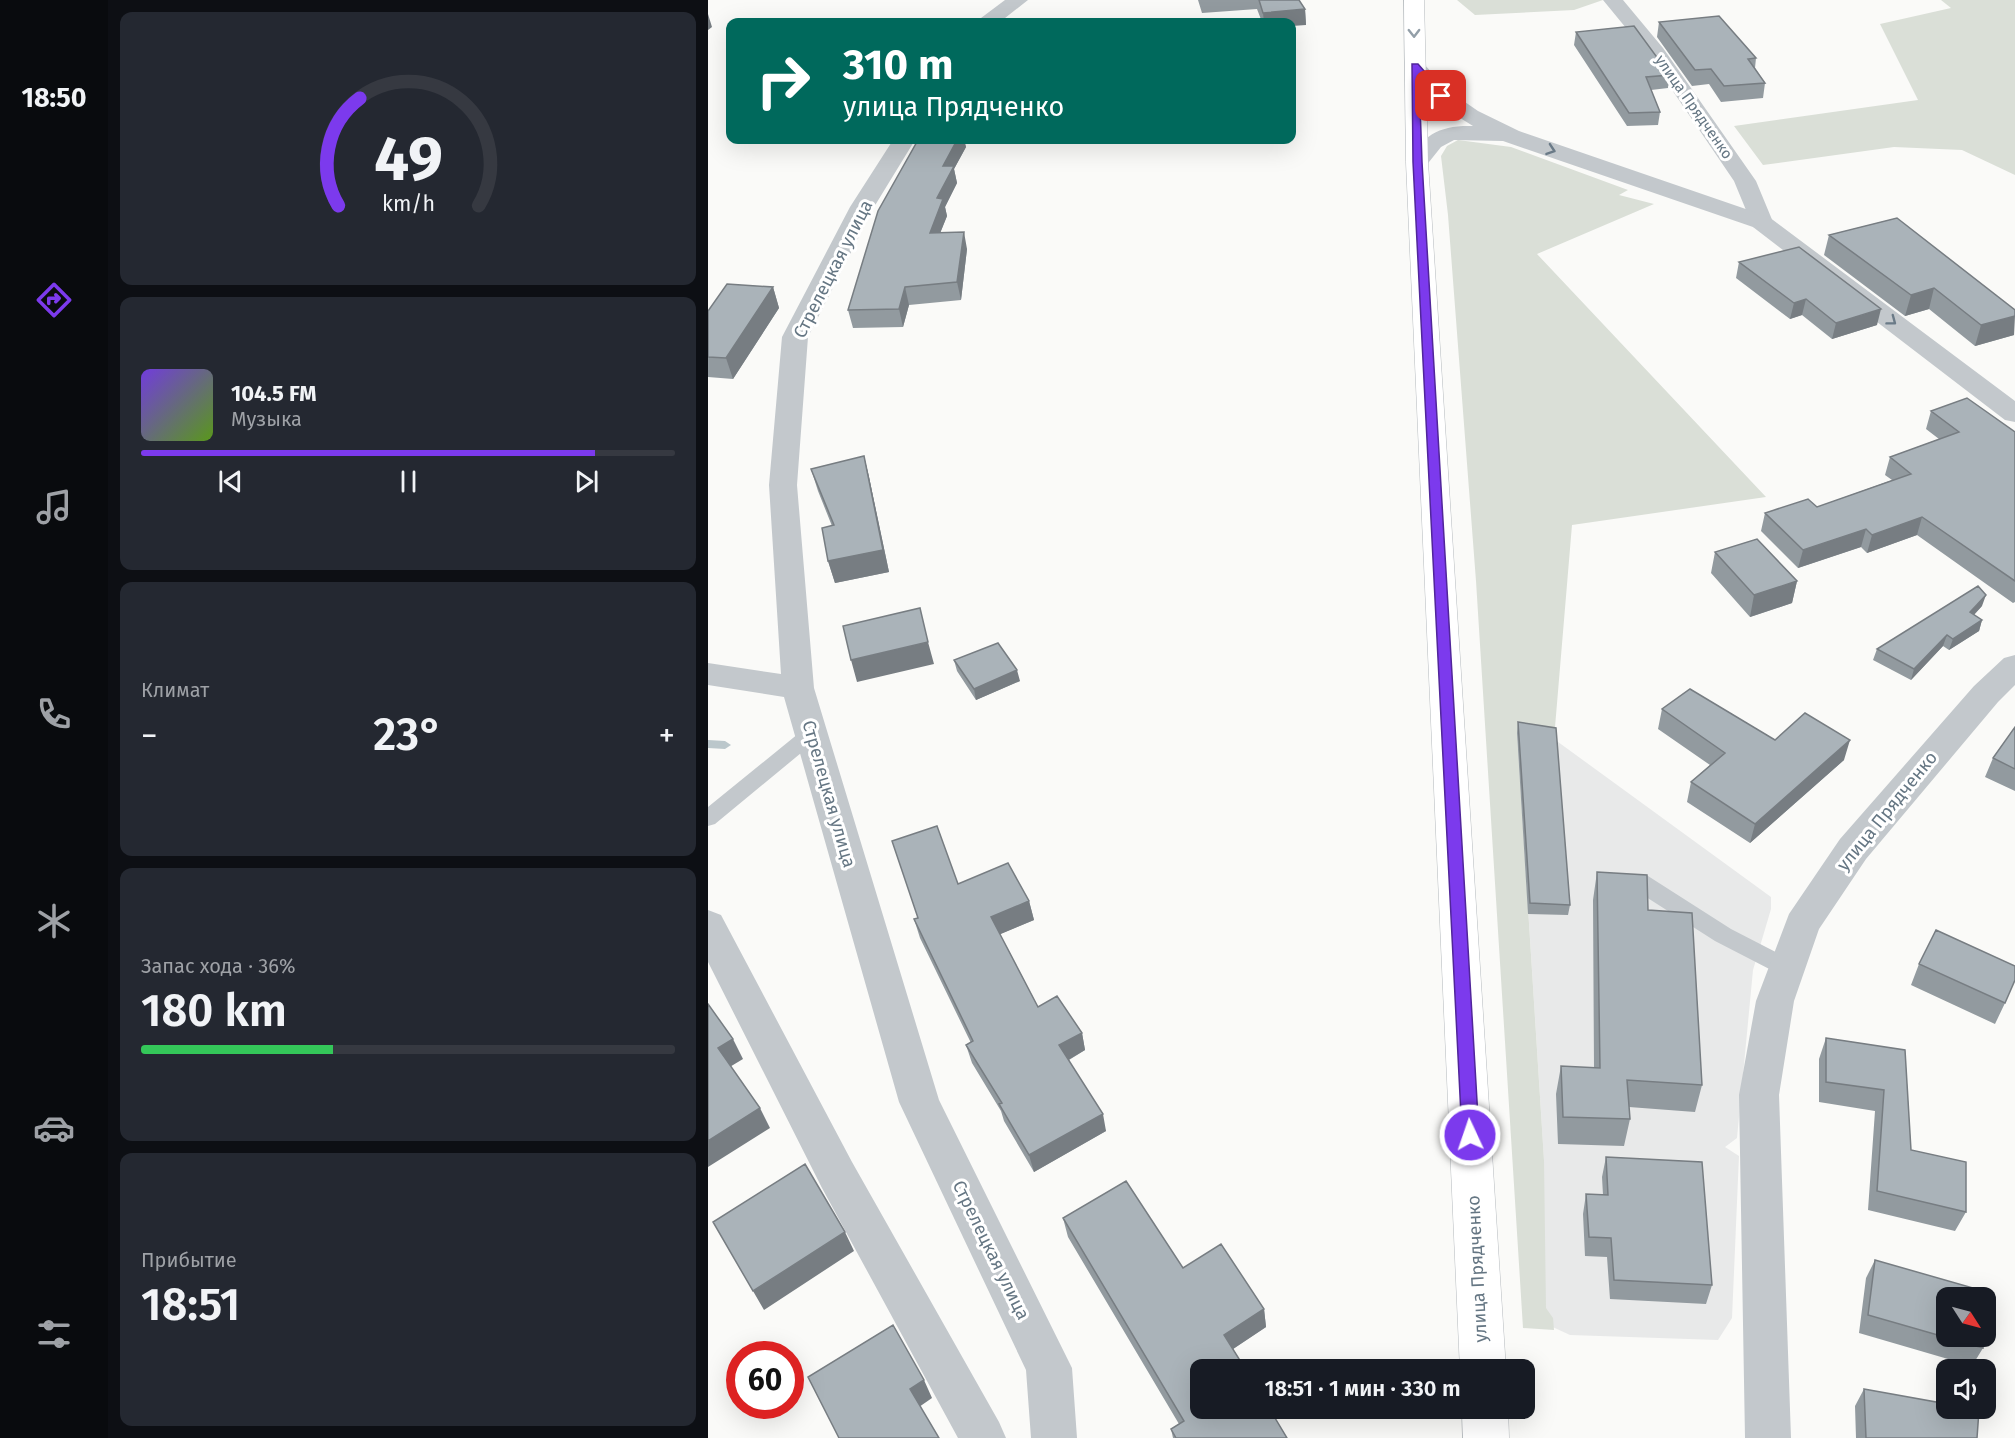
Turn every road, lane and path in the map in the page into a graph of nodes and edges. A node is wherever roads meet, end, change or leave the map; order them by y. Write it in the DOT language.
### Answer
graph roads {
  1 [pos="1018,0"];
  2 [pos="1414,0"];
  3 [pos="1613,0"];
  4 [pos="993,18"];
  5 [pos="1415,66"];
  6 [pos="1511,136"];
  7 [pos="901,144"];
  8 [pos="1417,162"];
  9 [pos="1761,222"];
  10 [pos="2015,414"];
  11 [pos="2015,666"];
  12 [pos="708,674"];
  13 [pos="798,688"];
  14 [pos="812,734"];
  15 [pos="708,818"];
  16 [pos="1640,882"];
  17 [pos="708,925"];
  18 [pos="1787,968"];
  19 [pos="1482,1359"];
  20 [pos="1485,1419"];
  21 [pos="983,1438"];
  22 [pos="1054,1438"];
  23 [pos="1486,1438"];
  24 [pos="1768,1438"];
  1 -- 4 [label="street"];
  2 -- 5 [label="main road, улица Прядченко, one-way"];
  3 -- 9 [label="street, улица Прядченко"];
  5 -- 6 [label="street"];
  5 -- 8 [label="main road, улица Прядченко"];
  6 -- 8 [label="street"];
  6 -- 9 [label="street, one-way"];
  7 -- 13 [label="street, Стрелецкая улица"];
  8 -- 19 [label="main road, улица Прядченко"];
  9 -- 10 [label="street, one-way"];
  11 -- 18 [label="street, улица Прядченко"];
  12 -- 13 [label="street"];
  13 -- 14 [label="street, Стрелецкая улица"];
  14 -- 15 [label="lane"];
  14 -- 22 [label="street, Стрелецкая улица"];
  16 -- 18 [label="lane"];
  17 -- 21 [label="street"];
  18 -- 24 [label="street, улица Прядченко"];
  20 -- 23 [label="main road"];
}
